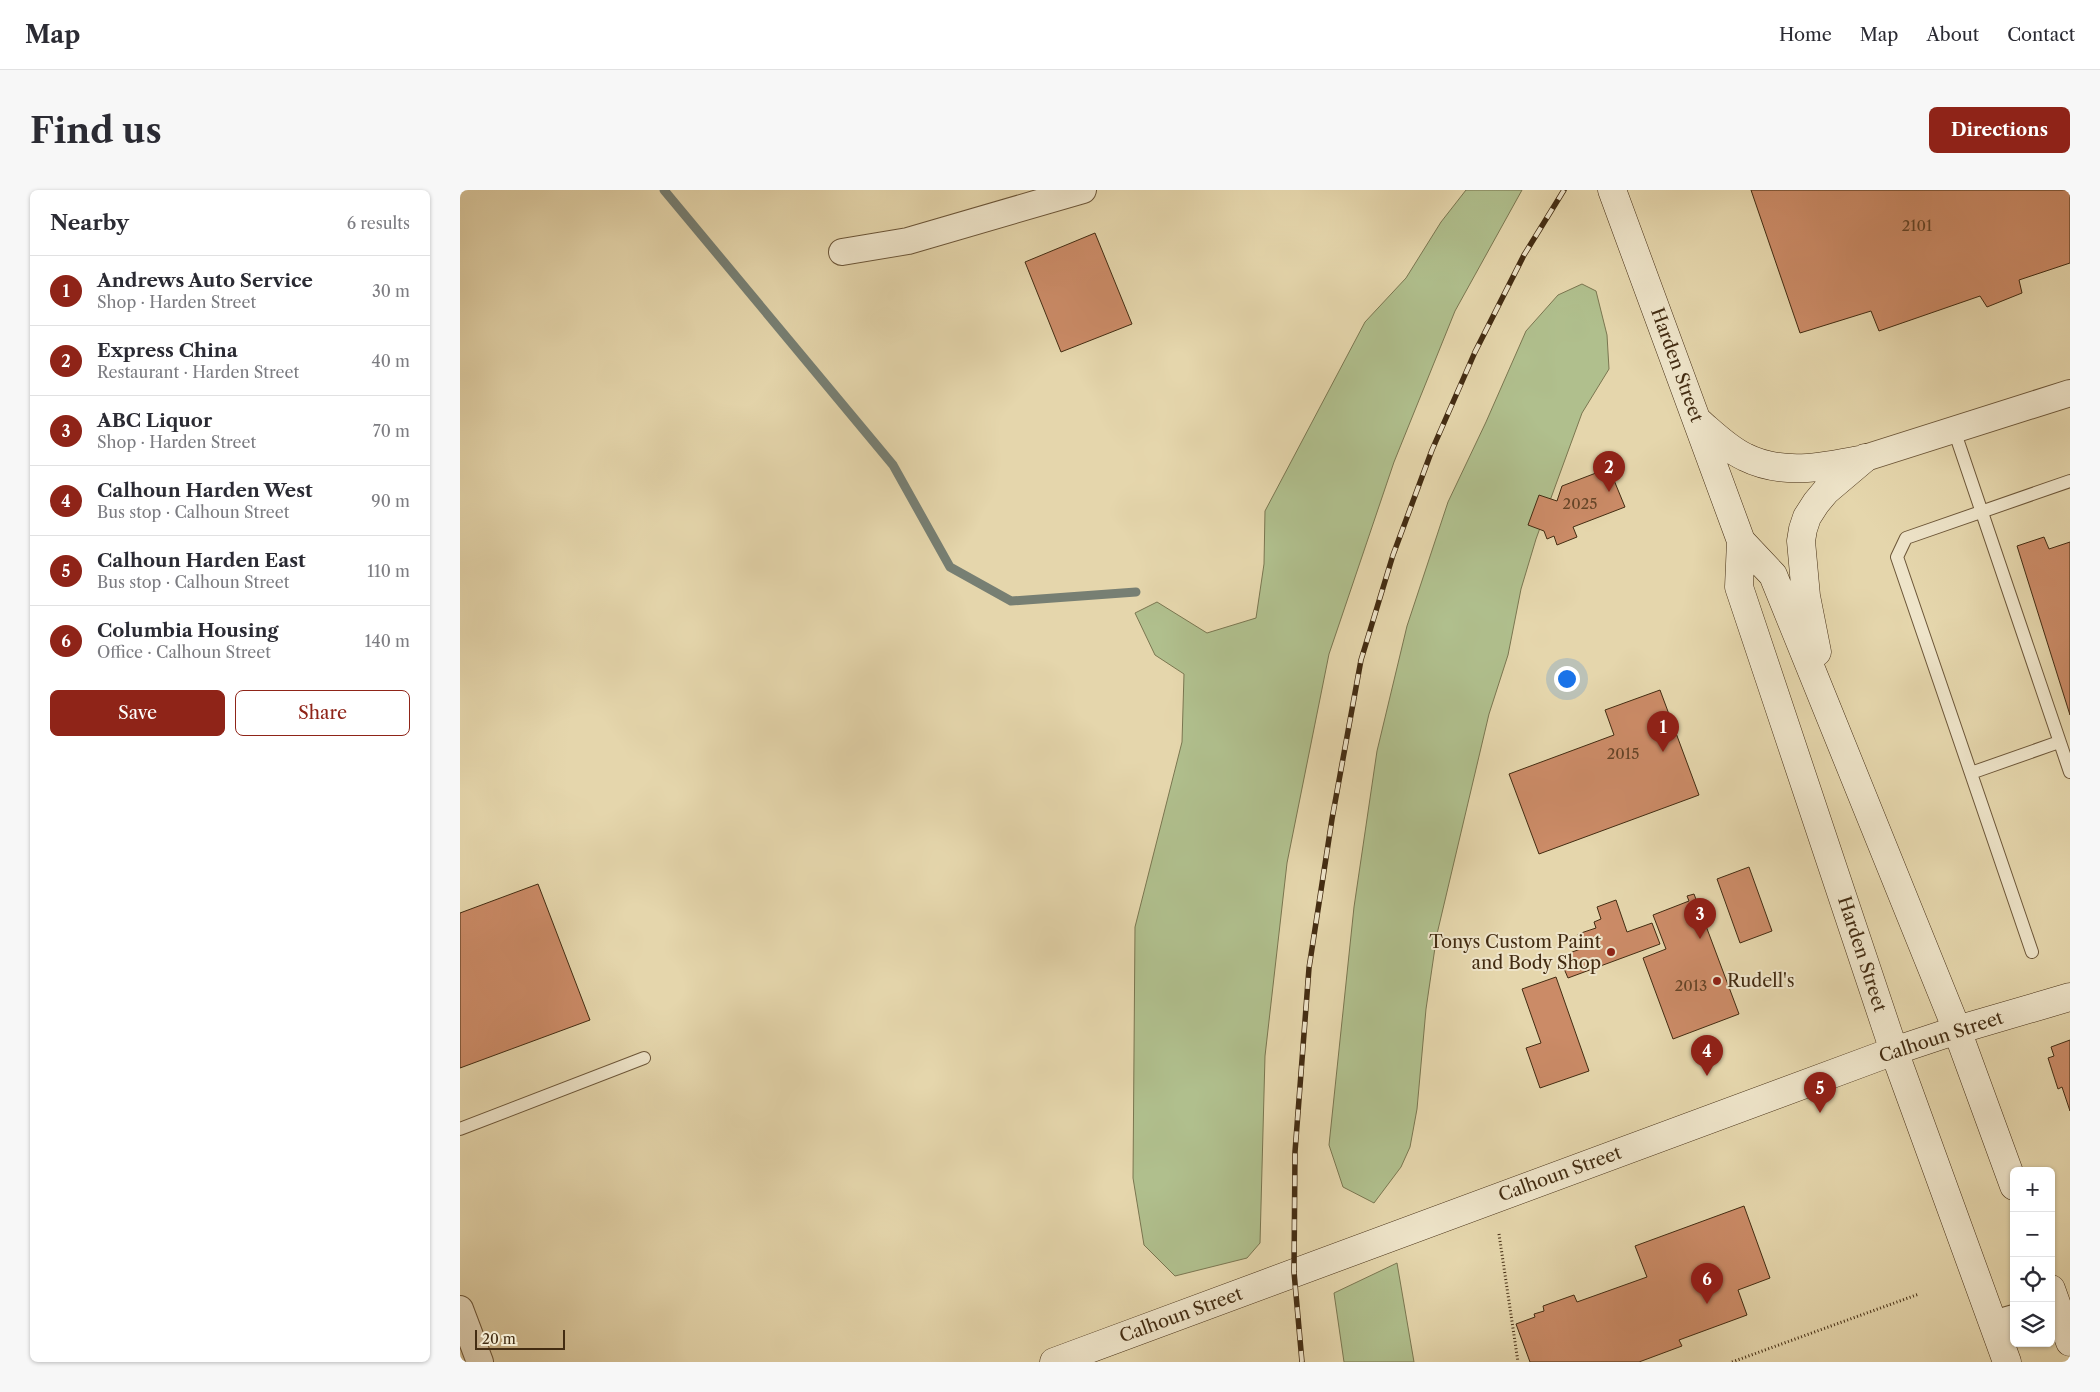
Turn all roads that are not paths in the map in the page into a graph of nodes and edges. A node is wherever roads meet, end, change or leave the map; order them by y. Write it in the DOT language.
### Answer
graph roads {
  1 [pos="1083,190"];
  2 [pos="1612,190"];
  3 [pos="842,252"];
  4 [pos="2070,393"];
  5 [pos="1698,422"];
  6 [pos="1954,430"];
  7 [pos="1865,458"];
  8 [pos="2070,481"];
  9 [pos="1982,511"];
  10 [pos="1741,541"];
  11 [pos="1828,710"];
  12 [pos="2059,742"];
  13 [pos="2070,772"];
  14 [pos="1971,773"];
  15 [pos="2032,952"];
  16 [pos="2070,997"];
  17 [pos="1957,1030"];
  18 [pos="1894,1051"];
  19 [pos="644,1058"];
  20 [pos="460,1129"];
  21 [pos="2010,1175"];
  22 [pos="2057,1300"];
  23 [pos="460,1309"];
  24 [pos="2003,1321"];
  25 [pos="2070,1342"];
  26 [pos="480,1362"];
  27 [pos="1054,1362"];
  28 [pos="2006,1362"];
  1 -- 3 [label="street"];
  2 -- 5 [label="main road, Harden Street"];
  4 -- 6 [label="street"];
  5 -- 7 [label="main road"];
  5 -- 10 [label="main road, Harden Street"];
  6 -- 7 [label="street"];
  6 -- 9 [label="lane"];
  7 -- 11 [label="main road"];
  8 -- 9 [label="lane"];
  9 -- 12 [label="lane"];
  9 -- 14 [label="lane"];
  10 -- 11 [label="main road, Harden Street"];
  10 -- 18 [label="main road, Harden Street"];
  11 -- 17 [label="main road, Harden Street"];
  12 -- 13 [label="lane"];
  12 -- 14 [label="lane"];
  14 -- 15 [label="lane"];
  16 -- 17 [label="main road, Calhoun Street"];
  17 -- 18 [label="main road, Calhoun Street"];
  17 -- 21 [label="main road, Harden Street"];
  18 -- 24 [label="main road, Harden Street"];
  18 -- 27 [label="main road, Calhoun Street"];
  19 -- 20 [label="lane"];
  22 -- 25 [label="main road"];
  23 -- 26 [label="street"];
  24 -- 28 [label="main road, Harden Street"];
}
